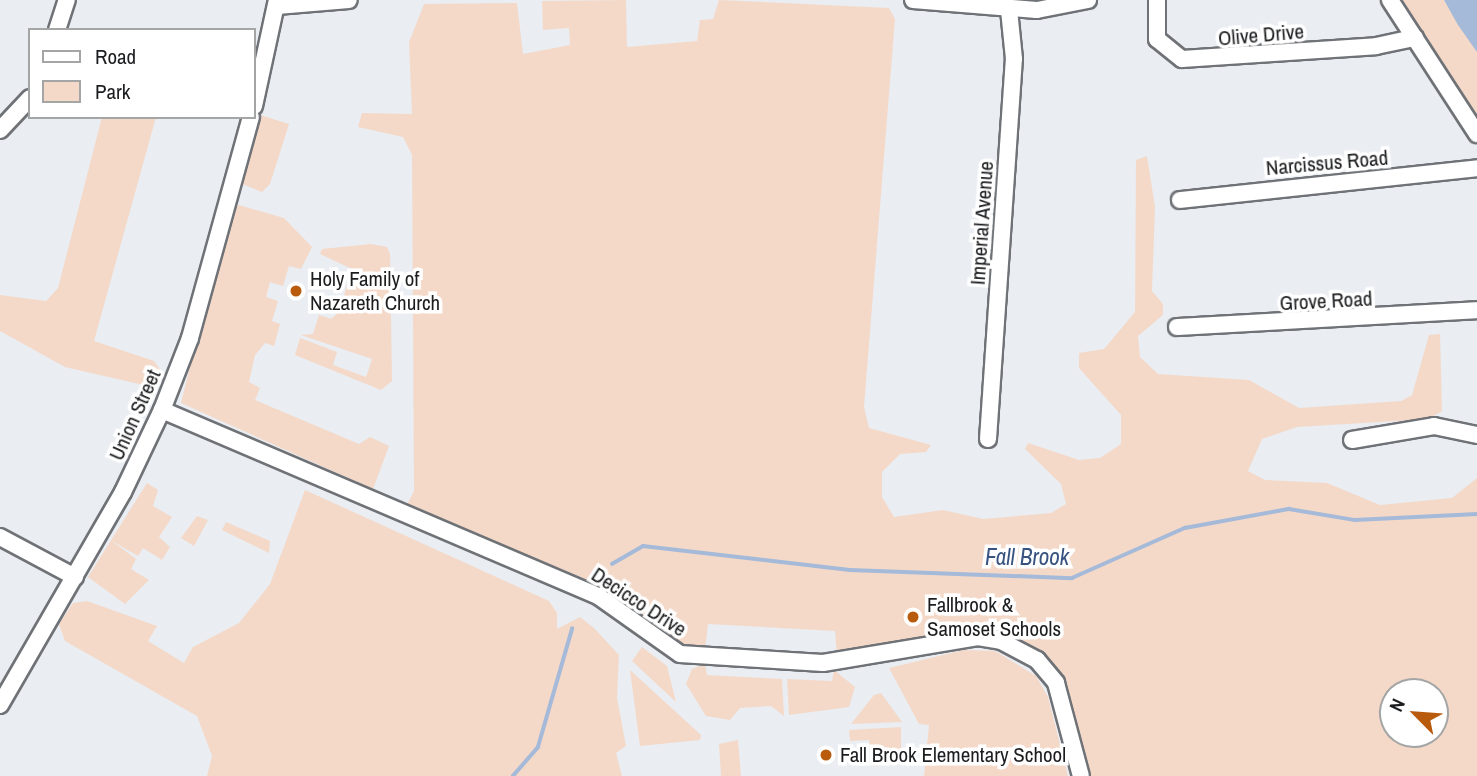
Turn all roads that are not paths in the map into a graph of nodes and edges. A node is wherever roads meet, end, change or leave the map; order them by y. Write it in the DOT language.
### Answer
graph roads {
  1 [pos="67,0"];
  2 [pos="349,0"];
  3 [pos="913,0"];
  4 [pos="1088,0"];
  5 [pos="1157,0"];
  6 [pos="1390,0"];
  7 [pos="277,3"];
  8 [pos="1009,9"];
  9 [pos="58,28"];
  10 [pos="1415,38"];
  11 [pos="256,97"];
  12 [pos="28,101"];
  13 [pos="250,119"];
  14 [pos="0,130"];
  15 [pos="1477,134"];
  16 [pos="1477,168"];
  17 [pos="1180,200"];
  18 [pos="1477,310"];
  19 [pos="1177,327"];
  20 [pos="162,410"];
  21 [pos="1477,435"];
  22 [pos="988,439"];
  23 [pos="1352,440"];
  24 [pos="0,537"];
  25 [pos="75,577"];
  26 [pos="0,705"];
  27 [pos="1081,776"];
  1 -- 9 [label="street"];
  2 -- 7 [label="street"];
  3 -- 8 [label="street"];
  4 -- 8 [label="street"];
  5 -- 10 [label="street, Olive Drive"];
  6 -- 10 [label="street"];
  7 -- 11 [label="street"];
  8 -- 22 [label="street, Imperial Avenue"];
  10 -- 15 [label="street"];
  12 -- 14 [label="street"];
  13 -- 20 [label="street, Union Street"];
  16 -- 17 [label="street, Narcissus Road"];
  18 -- 19 [label="street, Grove Road"];
  20 -- 25 [label="street, Union Street"];
  20 -- 27 [label="street, Decicco Drive"];
  21 -- 23 [label="street"];
  24 -- 25 [label="street"];
  25 -- 26 [label="street, Union Street"];
}
